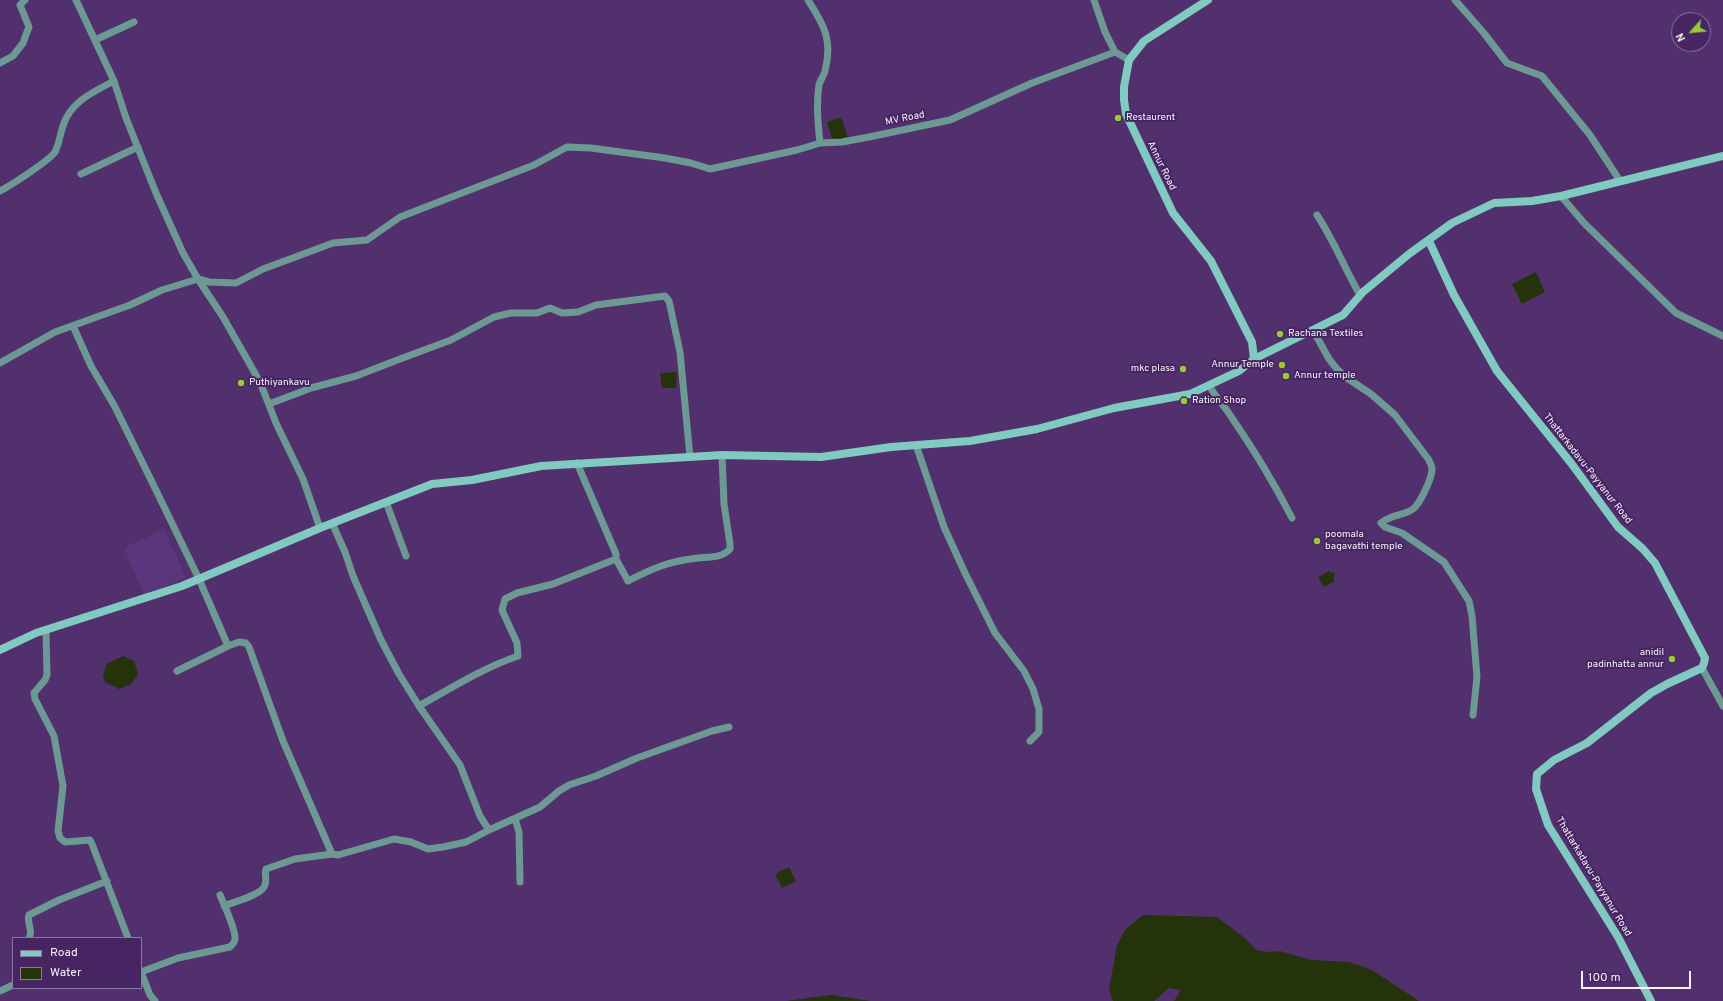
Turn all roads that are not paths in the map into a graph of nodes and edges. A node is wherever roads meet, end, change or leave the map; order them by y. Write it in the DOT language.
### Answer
graph roads {
  1 [pos="25,0"];
  2 [pos="76,0"];
  3 [pos="808,0"];
  4 [pos="1094,0"];
  5 [pos="1208,0"];
  6 [pos="1455,0"];
  7 [pos="134,22"];
  8 [pos="95,40"];
  9 [pos="1115,52"];
  10 [pos="1129,60"];
  11 [pos="0,63"];
  12 [pos="114,81"];
  13 [pos="820,143"];
  14 [pos="138,147"];
  15 [pos="1723,156"];
  16 [pos="81,174"];
  17 [pos="1620,181"];
  18 [pos="0,191"];
  19 [pos="1561,196"];
  20 [pos="1317,215"];
  21 [pos="1429,241"];
  22 [pos="198,279"];
  23 [pos="1360,295"];
  24 [pos="73,326"];
  25 [pos="1313,330"];
  26 [pos="1723,336"];
  27 [pos="1254,359"];
  28 [pos="0,363"];
  29 [pos="1209,385"];
  30 [pos="268,404"];
  31 [pos="916,445"];
  32 [pos="722,456"];
  33 [pos="690,457"];
  34 [pos="577,463"];
  35 [pos="386,502"];
  36 [pos="1292,518"];
  37 [pos="332,523"];
  38 [pos="320,528"];
  39 [pos="406,556"];
  40 [pos="616,559"];
  41 [pos="199,579"];
  42 [pos="46,630"];
  43 [pos="228,646"];
  44 [pos="0,650"];
  45 [pos="1702,668"];
  46 [pos="177,671"];
  47 [pos="419,706"];
  48 [pos="1723,706"];
  49 [pos="1473,715"];
  50 [pos="729,727"];
  51 [pos="1030,741"];
  52 [pos="515,819"];
  53 [pos="489,830"];
  54 [pos="332,854"];
  55 [pos="107,881"];
  56 [pos="520,882"];
  57 [pos="220,895"];
  58 [pos="224,906"];
  59 [pos="30,937"];
  60 [pos="128,937"];
  61 [pos="142,972"];
  62 [pos="142,975"];
  63 [pos="12,985"];
  64 [pos="0,991"];
  65 [pos="155,1001"];
  66 [pos="1651,1001"];
  1 -- 11 [label="street"];
  2 -- 8 [label="street"];
  3 -- 13 [label="street"];
  4 -- 9 [label="street"];
  5 -- 10 [label="main road, Annur Road"];
  6 -- 17 [label="street"];
  7 -- 8 [label="street"];
  8 -- 12 [label="street"];
  9 -- 10 [label="street"];
  9 -- 13 [label="street, MV Road"];
  10 -- 27 [label="main road, Annur Road"];
  12 -- 14 [label="street"];
  12 -- 18 [label="street"];
  13 -- 22 [label="street, MV Road"];
  14 -- 16 [label="street"];
  14 -- 22 [label="street"];
  15 -- 17 [label="main road"];
  17 -- 19 [label="main road"];
  19 -- 21 [label="main road"];
  19 -- 26 [label="street"];
  20 -- 23 [label="street"];
  21 -- 23 [label="main road"];
  21 -- 45 [label="main road, Thattarkadavu-Payyanur Road"];
  22 -- 24 [label="street"];
  22 -- 30 [label="street"];
  23 -- 25 [label="main road"];
  24 -- 28 [label="street"];
  24 -- 41 [label="street"];
  25 -- 27 [label="main road"];
  25 -- 49 [label="street"];
  27 -- 29 [label="main road"];
  29 -- 31 [label="main road"];
  29 -- 36 [label="street"];
  30 -- 33 [label="street"];
  30 -- 38 [label="street"];
  31 -- 32 [label="main road"];
  31 -- 51 [label="street"];
  32 -- 33 [label="main road"];
  32 -- 40 [label="street"];
  33 -- 34 [label="main road"];
  34 -- 35 [label="main road"];
  34 -- 40 [label="street"];
  35 -- 37 [label="main road"];
  35 -- 39 [label="street"];
  37 -- 38 [label="main road"];
  37 -- 47 [label="street"];
  38 -- 41 [label="main road"];
  40 -- 47 [label="street"];
  41 -- 42 [label="main road"];
  41 -- 43 [label="street"];
  42 -- 44 [label="main road"];
  42 -- 55 [label="street"];
  43 -- 46 [label="street"];
  43 -- 54 [label="street"];
  45 -- 48 [label="street"];
  45 -- 66 [label="main road, Thattarkadavu-Payyanur Road"];
  47 -- 53 [label="street"];
  50 -- 52 [label="street"];
  52 -- 53 [label="street"];
  52 -- 56 [label="street"];
  53 -- 54 [label="street"];
  54 -- 58 [label="street"];
  55 -- 59 [label="street"];
  55 -- 60 [label="street"];
  57 -- 58 [label="street"];
  58 -- 61 [label="street"];
  62 -- 65 [label="street"];
  63 -- 64 [label="street"];
}
